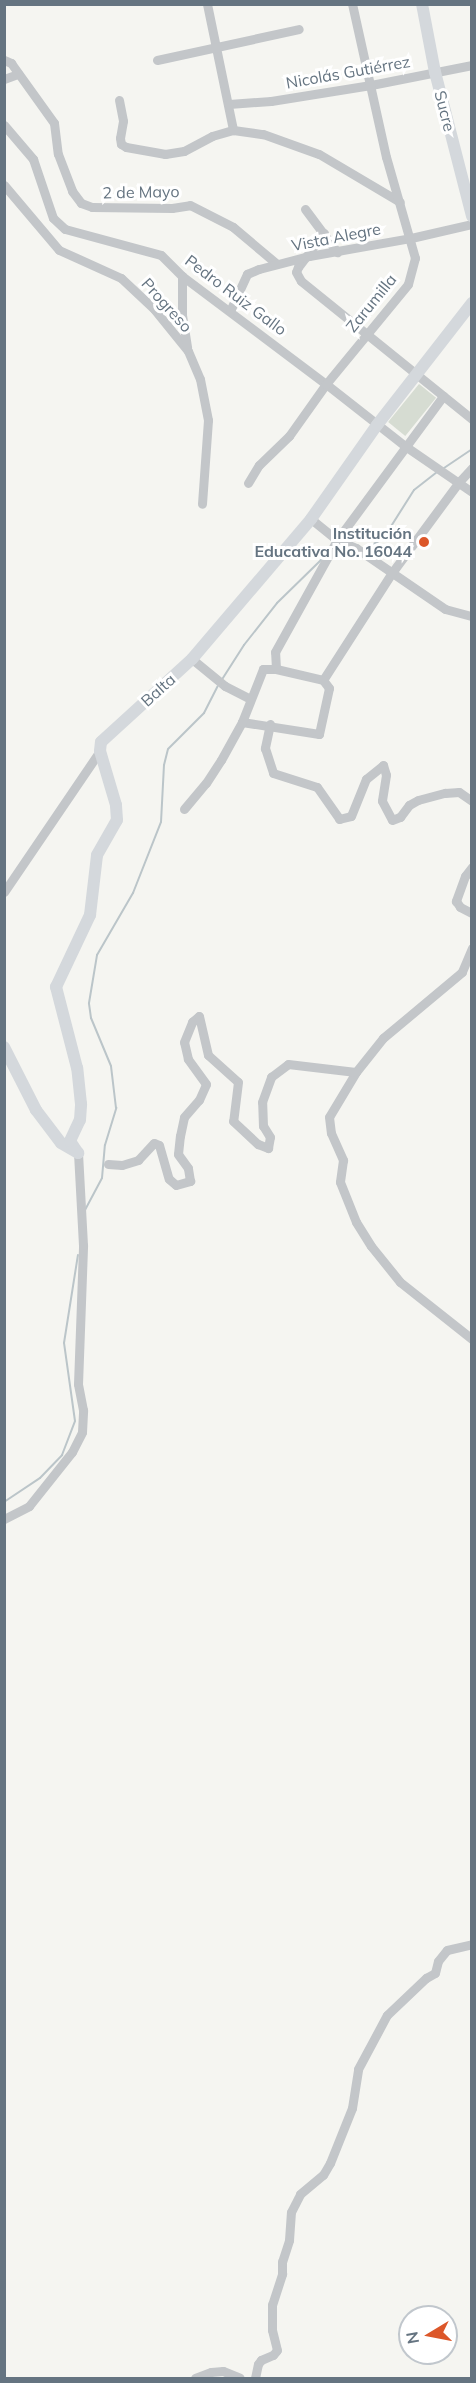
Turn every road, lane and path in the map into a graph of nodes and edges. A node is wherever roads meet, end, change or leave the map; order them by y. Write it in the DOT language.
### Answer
graph roads {
  1 [pos="207,4"];
  2 [pos="352,4"];
  3 [pos="422,4"];
  4 [pos="299,29"];
  5 [pos="217,47"];
  6 [pos="4,60"];
  7 [pos="157,60"];
  8 [pos="471,64"];
  9 [pos="435,72"];
  10 [pos="18,74"];
  11 [pos="4,79"];
  12 [pos="371,85"];
  13 [pos="119,100"];
  14 [pos="229,104"];
  15 [pos="4,125"];
  16 [pos="233,130"];
  17 [pos="4,185"];
  18 [pos="400,202"];
  19 [pos="306,208"];
  20 [pos="471,216"];
  21 [pos="471,224"];
  22 [pos="324,233"];
  23 [pos="411,238"];
  24 [pos="337,252"];
  25 [pos="309,256"];
  26 [pos="277,264"];
  27 [pos="182,276"];
  28 [pos="471,303"];
  29 [pos="230,311"];
  30 [pos="367,333"];
  31 [pos="188,351"];
  32 [pos="417,376"];
  33 [pos="326,384"];
  34 [pos="443,396"];
  35 [pos="471,419"];
  36 [pos="377,425"];
  37 [pos="405,446"];
  38 [pos="471,468"];
  39 [pos="248,483"];
  40 [pos="458,483"];
  41 [pos="471,492"];
  42 [pos="202,504"];
  43 [pos="311,519"];
  44 [pos="338,540"];
  45 [pos="391,574"];
  46 [pos="468,616"];
  47 [pos="192,659"];
  48 [pos="276,669"];
  49 [pos="323,680"];
  50 [pos="250,699"];
  51 [pos="242,722"];
  52 [pos="270,724"];
  53 [pos="100,751"];
  54 [pos="471,801"];
  55 [pos="184,809"];
  56 [pos="471,867"];
  57 [pos="4,892"];
  58 [pos="471,913"];
  59 [pos="471,948"];
  60 [pos="4,1047"];
  61 [pos="356,1072"];
  62 [pos="78,1153"];
  63 [pos="108,1164"];
  64 [pos="471,1339"];
  65 [pos="4,1519"];
  66 [pos="471,1944"];
  67 [pos="195,2379"];
  68 [pos="240,2379"];
  69 [pos="255,2379"];
  1 -- 5 [label="street"];
  2 -- 12 [label="street, Zarumilla"];
  3 -- 9 [label="street, Sucre"];
  4 -- 5 [label="street"];
  5 -- 7 [label="street"];
  5 -- 14 [label="street"];
  6 -- 10 [label="street, 2 de Mayo"];
  8 -- 9 [label="street, Nicolás Gutiérrez"];
  9 -- 12 [label="street, Nicolás Gutiérrez"];
  9 -- 20 [label="street, Sucre"];
  10 -- 11 [label="street"];
  10 -- 26 [label="street, 2 de Mayo"];
  12 -- 14 [label="street, Nicolás Gutiérrez"];
  12 -- 18 [label="street, Zarumilla"];
  13 -- 16 [label="street"];
  14 -- 16 [label="street"];
  15 -- 27 [label="street, Pedro Ruiz Gallo"];
  16 -- 18 [label="street"];
  17 -- 31 [label="street, Progreso"];
  18 -- 23 [label="street, Zarumilla"];
  19 -- 22 [label="street"];
  21 -- 23 [label="street, Vista Alegre"];
  22 -- 24 [label="street"];
  22 -- 25 [label="street"];
  23 -- 24 [label="street, Vista Alegre"];
  23 -- 30 [label="street, Zarumilla"];
  24 -- 25 [label="street, Vista Alegre"];
  25 -- 26 [label="street, Vista Alegre"];
  25 -- 30 [label="street"];
  26 -- 29 [label="street, Vista Alegre"];
  27 -- 29 [label="street, Pedro Ruiz Gallo"];
  27 -- 31 [label="street"];
  28 -- 32 [label="street, Balta"];
  29 -- 33 [label="street, Pedro Ruiz Gallo"];
  30 -- 32 [label="street"];
  30 -- 33 [label="street, Zarumilla"];
  31 -- 42 [label="street, Progreso"];
  32 -- 34 [label="street"];
  32 -- 36 [label="street, Balta"];
  33 -- 36 [label="street, Pedro Ruiz Gallo"];
  33 -- 39 [label="street, Zarumilla"];
  34 -- 35 [label="street"];
  34 -- 37 [label="street"];
  36 -- 37 [label="street, Pedro Ruiz Gallo"];
  36 -- 43 [label="street, Balta"];
  37 -- 40 [label="street, Pedro Ruiz Gallo"];
  37 -- 44 [label="street"];
  38 -- 40 [label="street"];
  40 -- 41 [label="street, Pedro Ruiz Gallo"];
  40 -- 45 [label="street"];
  43 -- 44 [label="street"];
  43 -- 47 [label="street, Balta"];
  44 -- 45 [label="street"];
  44 -- 48 [label="street"];
  45 -- 46 [label="street"];
  45 -- 49 [label="street"];
  47 -- 50 [label="street"];
  47 -- 53 [label="street, Balta"];
  48 -- 49 [label="street"];
  48 -- 50 [label="street"];
  49 -- 52 [label="street"];
  50 -- 51 [label="street"];
  51 -- 52 [label="street"];
  51 -- 55 [label="street"];
  52 -- 54 [label="street"];
  53 -- 57 [label="street"];
  53 -- 62 [label="street"];
  56 -- 58 [label="street"];
  59 -- 61 [label="street"];
  60 -- 62 [label="street"];
  61 -- 63 [label="street"];
  61 -- 64 [label="street"];
  62 -- 65 [label="street"];
  66 -- 69 [label="street"];
  67 -- 68 [label="street"];
}
